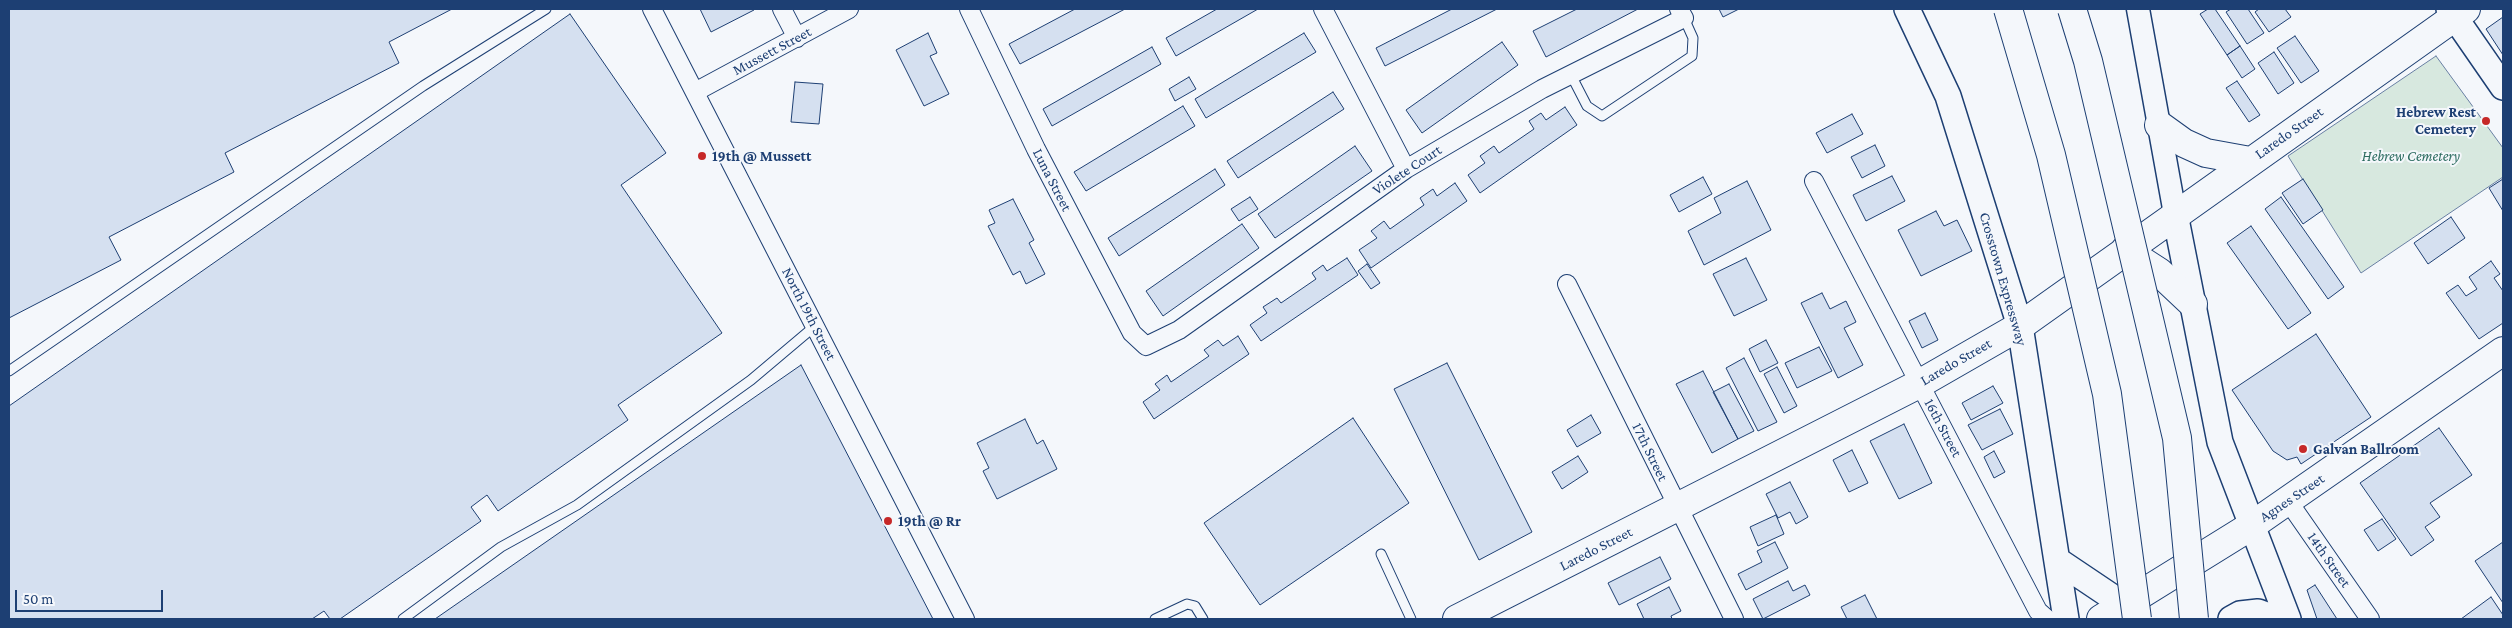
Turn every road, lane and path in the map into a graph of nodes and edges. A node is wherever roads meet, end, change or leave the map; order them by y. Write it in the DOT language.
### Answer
graph roads {
  1 [pos="546,9"];
  2 [pos="652,9"];
  3 [pos="782,9"];
  4 [pos="849,9"];
  5 [pos="969,9"];
  6 [pos="1324,9"];
  7 [pos="1907,9"];
  8 [pos="2008,9"];
  9 [pos="2072,9"];
  10 [pos="2138,9"];
  11 [pos="2457,11"];
  12 [pos="1682,14"];
  13 [pos="797,38"];
  14 [pos="1571,74"];
  15 [pos="2503,87"];
  16 [pos="695,92"];
  17 [pos="2159,125"];
  18 [pos="2250,161"];
  19 [pos="1406,169"];
  20 [pos="1814,181"];
  21 [pos="2175,214"];
  22 [pos="2125,250"];
  23 [pos="1567,284"];
  24 [pos="2193,304"];
  25 [pos="815,326"];
  26 [pos="2020,326"];
  27 [pos="1146,346"];
  28 [pos="2503,351"];
  29 [pos="9,371"];
  30 [pos="1919,384"];
  31 [pos="2288,501"];
  32 [pos="1678,507"];
  33 [pos="2251,526"];
  34 [pos="1381,554"];
  35 [pos="2057,560"];
  36 [pos="2131,612"];
  37 [pos="403,619"];
  38 [pos="965,619"];
  39 [pos="1155,619"];
  40 [pos="1203,619"];
  41 [pos="1412,619"];
  42 [pos="1457,619"];
  43 [pos="1734,619"];
  44 [pos="2047,619"];
  45 [pos="2066,619"];
  46 [pos="2101,619"];
  47 [pos="2194,619"];
  48 [pos="2231,619"];
  49 [pos="2276,619"];
  50 [pos="2288,619"];
  51 [pos="2370,619"];
  1 -- 29 [label="lane"];
  2 -- 16 [label="street, North 19th Street"];
  3 -- 13 [label="street"];
  4 -- 13 [label="street, Mussett Street"];
  5 -- 27 [label="street, Luna Street"];
  6 -- 19 [label="street"];
  7 -- 26 [label="main road, Crosstown Expressway"];
  8 -- 36 [label="main road, bridge"];
  9 -- 47 [label="main road, bridge"];
  10 -- 17 [label="street"];
  11 -- 15 [label="main road"];
  11 -- 18 [label="main road, Laredo Street"];
  12 -- 14 [label="street, Violete Court"];
  12 -- 14 [label="lane"];
  13 -- 16 [label="street, Mussett Street"];
  14 -- 19 [label="street, Violete Court"];
  16 -- 25 [label="street, North 19th Street"];
  17 -- 18 [label="main road"];
  17 -- 21 [label="street"];
  18 -- 21 [label="main road, Laredo Street"];
  19 -- 27 [label="street, Violete Court"];
  20 -- 30 [label="street, 16th Street"];
  21 -- 22 [label="main road, Laredo Street"];
  21 -- 24 [label="main road"];
  22 -- 24 [label="main road"];
  22 -- 26 [label="main road, Laredo Street"];
  23 -- 32 [label="street, 17th Street"];
  24 -- 33 [label="main road"];
  25 -- 37 [label="lane"];
  25 -- 38 [label="street, North 19th Street"];
  26 -- 30 [label="main road, Laredo Street"];
  26 -- 35 [label="main road, Crosstown Expressway"];
  28 -- 31 [label="main road, Agnes Street"];
  30 -- 32 [label="main road, Laredo Street"];
  30 -- 44 [label="street, 16th Street"];
  31 -- 33 [label="main road, Agnes Street"];
  31 -- 51 [label="street, 14th Street"];
  32 -- 42 [label="main road, Laredo Street"];
  32 -- 43 [label="street, 17th Street"];
  33 -- 36 [label="main road, Agnes Street"];
  33 -- 50 [label="main road"];
  34 -- 41 [label="lane"];
  35 -- 36 [label="main road"];
  35 -- 45 [label="main road, Crosstown Expressway"];
  36 -- 46 [label="main road, Agnes Street"];
  39 -- 40 [label="lane"];
  48 -- 49 [label="main road"];
}
